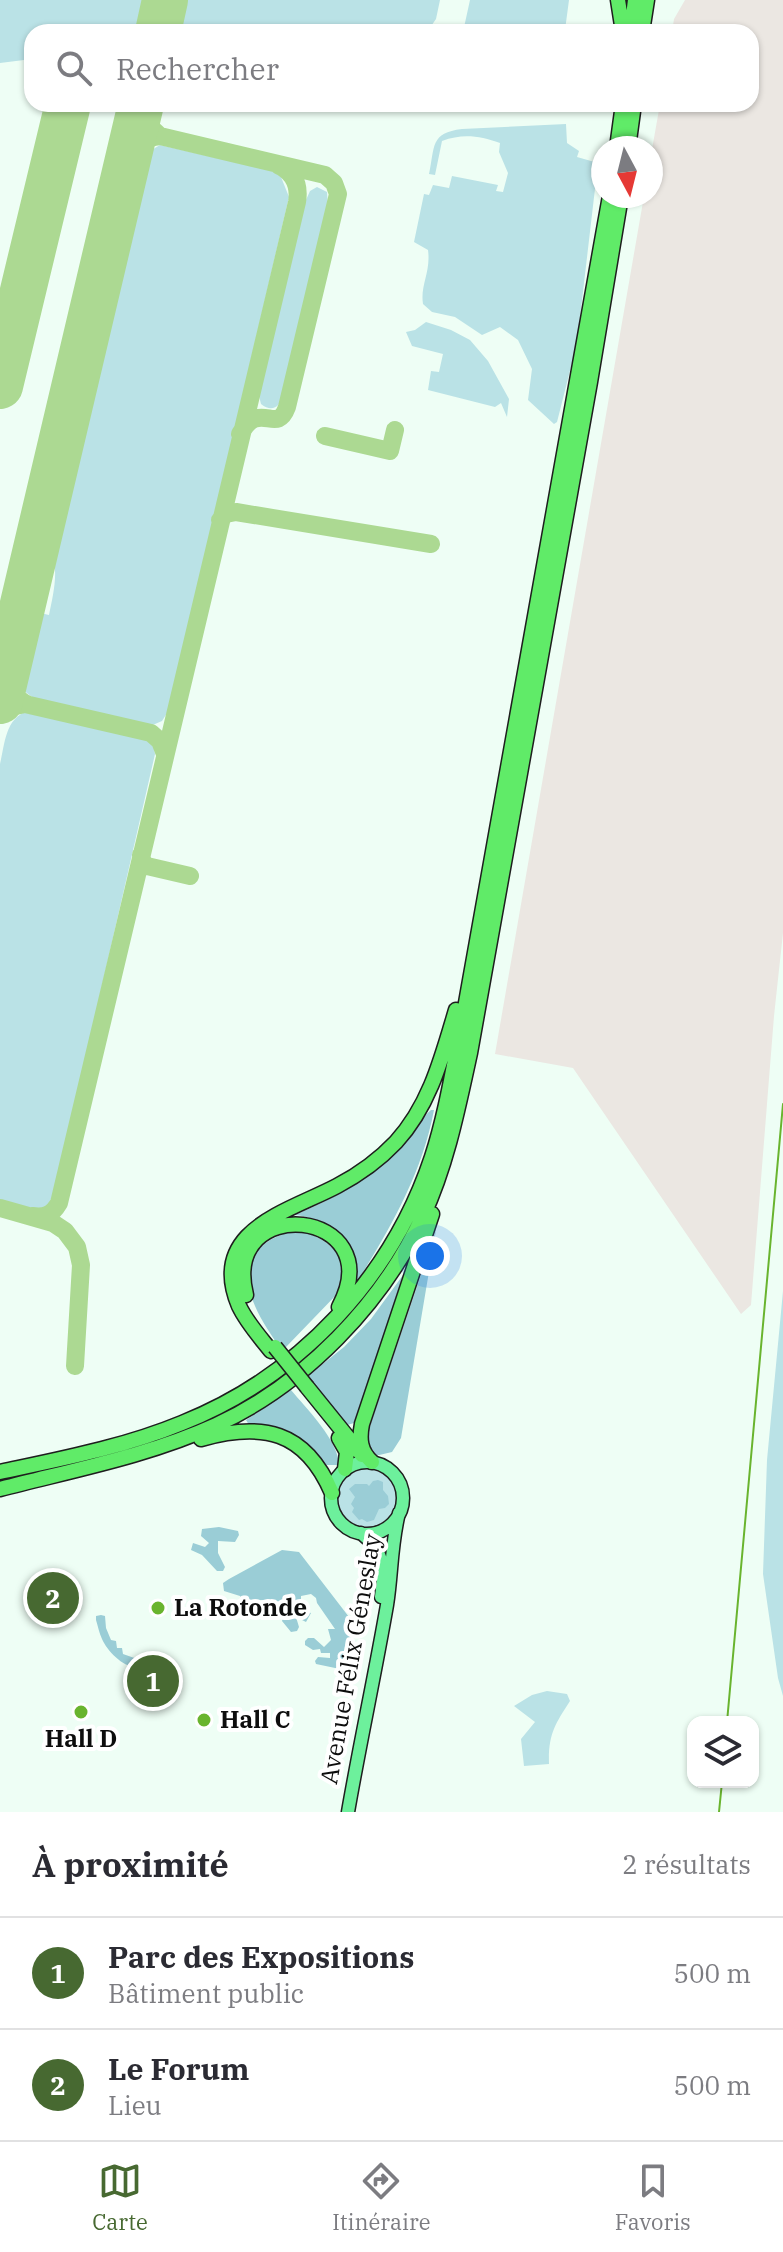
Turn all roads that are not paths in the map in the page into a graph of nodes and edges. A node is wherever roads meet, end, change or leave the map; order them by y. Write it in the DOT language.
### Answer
graph roads {
  1 [pos="618,0"];
  2 [pos="635,0"];
  3 [pos="647,0"];
  4 [pos="623,24"];
  5 [pos="632,24"];
  6 [pos="643,24"];
  7 [pos="622,112"];
  8 [pos="633,112"];
  9 [pos="619,136"];
  10 [pos="630,136"];
  11 [pos="608,208"];
  12 [pos="619,208"];
  13 [pos="583,348"];
  14 [pos="560,435"];
  15 [pos="537,522"];
  16 [pos="511,751"];
  17 [pos="473,956"];
  18 [pos="470,1053"];
  19 [pos="323,1330"];
  20 [pos="273,1349"];
  21 [pos="304,1389"];
  22 [pos="372,1462"];
  23 [pos="88,1466"];
  24 [pos="345,1469"];
  25 [pos="0,1472"];
  26 [pos="0,1489"];
  27 [pos="332,1493"];
  28 [pos="399,1513"];
  29 [pos="361,1533"];
  30 [pos="340,1812"];
  31 [pos="348,1812"];
  1 -- 4 [label="highway"];
  2 -- 5 [label="highway"];
  3 -- 6 [label="highway"];
  7 -- 9 [label="highway"];
  8 -- 10 [label="highway"];
  11 -- 13 [label="highway"];
  12 -- 18 [label="highway"];
  13 -- 14 [label="highway"];
  13 -- 16 [label="highway"];
  15 -- 16 [label="highway"];
  16 -- 17 [label="highway"];
  17 -- 19 [label="highway"];
  17 -- 20 [label="highway"];
  18 -- 22 [label="highway"];
  18 -- 23 [label="highway"];
  19 -- 20 [label="highway"];
  19 -- 25 [label="highway"];
  20 -- 21 [label="highway, bridge"];
  21 -- 22 [label="highway"];
  21 -- 24 [label="highway"];
  22 -- 24 [label="main road"];
  22 -- 28 [label="main road"];
  23 -- 26 [label="highway"];
  23 -- 27 [label="highway"];
  24 -- 27 [label="main road"];
  27 -- 29 [label="main road"];
  28 -- 29 [label="main road"];
  28 -- 31 [label="main road, Avenue Félix Géneslay"];
  29 -- 30 [label="main road, Avenue Félix Géneslay"];
}
